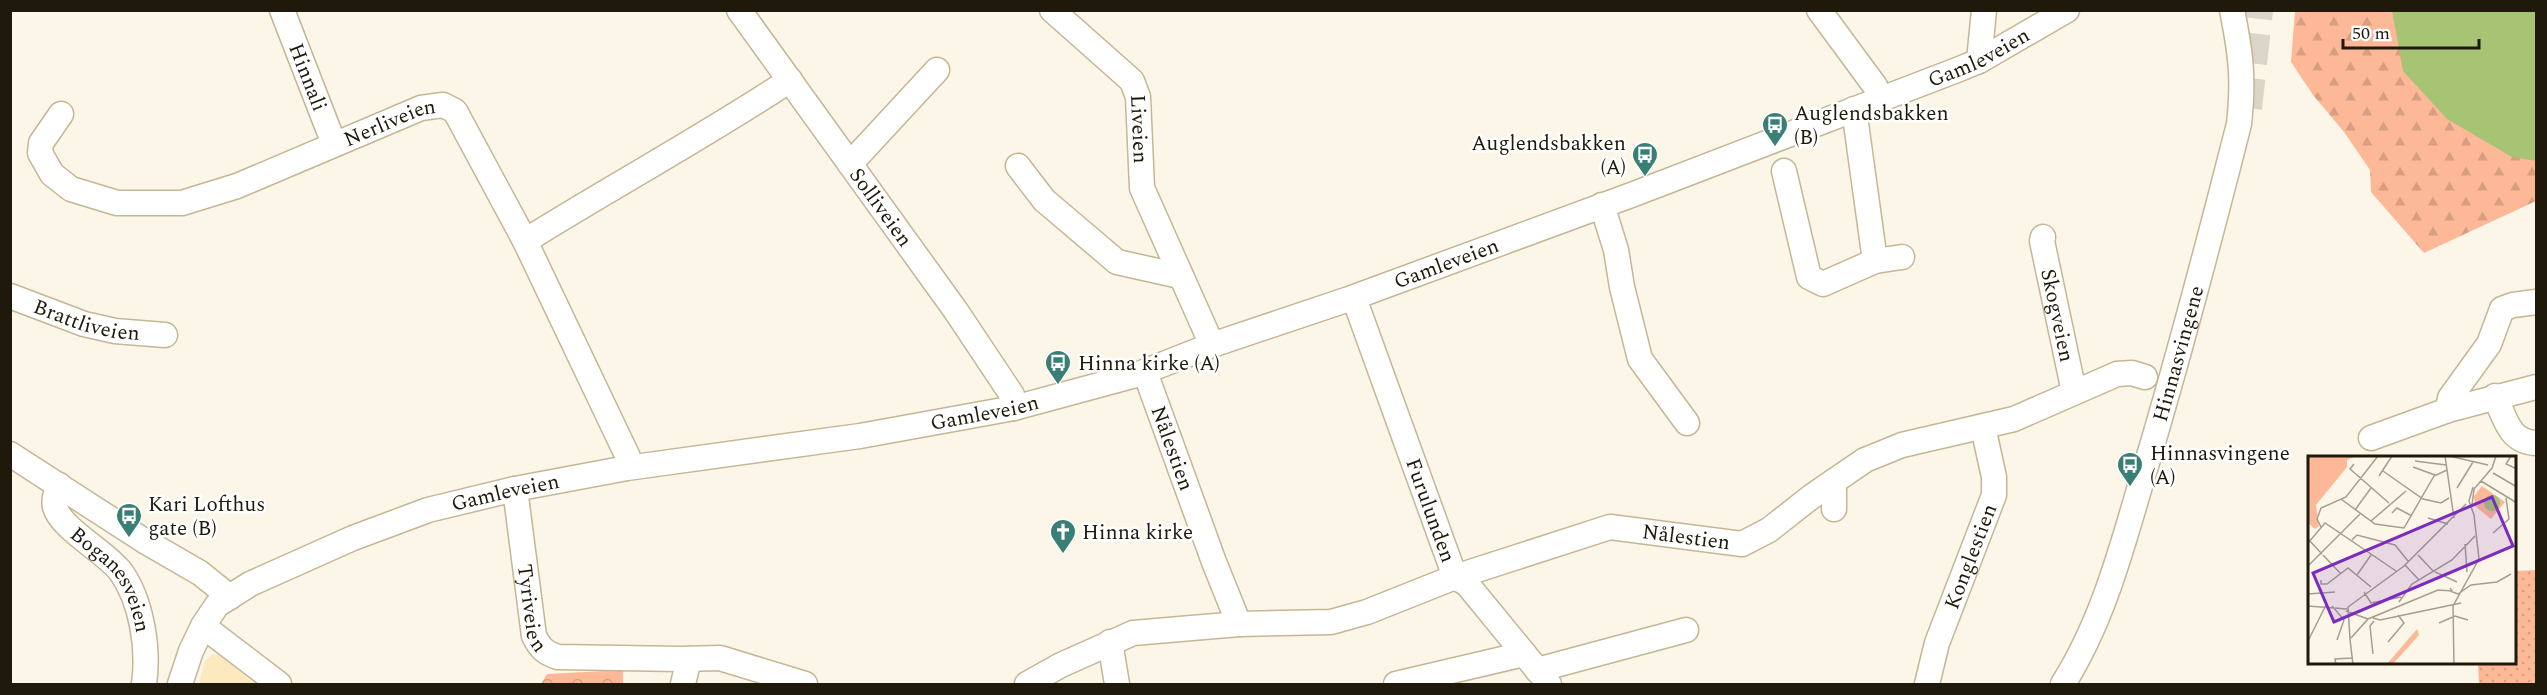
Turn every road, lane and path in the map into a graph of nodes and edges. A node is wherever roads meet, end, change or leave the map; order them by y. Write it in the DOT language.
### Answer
graph roads {
  1 [pos="282,10"];
  2 [pos="739,10"];
  3 [pos="1052,10"];
  4 [pos="1819,10"];
  5 [pos="1984,10"];
  6 [pos="2067,10"];
  7 [pos="2232,10"];
  8 [pos="1979,61"];
  9 [pos="937,70"];
  10 [pos="790,80"];
  11 [pos="1881,99"];
  12 [pos="1854,109"];
  13 [pos="61,114"];
  14 [pos="334,144"];
  15 [pos="850,164"];
  16 [pos="1018,166"];
  17 [pos="1784,171"];
  18 [pos="1602,206"];
  19 [pos="2043,237"];
  20 [pos="525,241"];
  21 [pos="1902,257"];
  22 [pos="1875,261"];
  23 [pos="1180,276"];
  24 [pos="10,296"];
  25 [pos="2536,302"];
  26 [pos="1358,309"];
  27 [pos="165,335"];
  28 [pos="1212,345"];
  29 [pos="1145,372"];
  30 [pos="2145,377"];
  31 [pos="2536,387"];
  32 [pos="2074,392"];
  33 [pos="2495,396"];
  34 [pos="1014,408"];
  35 [pos="2448,410"];
  36 [pos="1687,423"];
  37 [pos="1983,428"];
  38 [pos="2371,438"];
  39 [pos="2536,443"];
  40 [pos="10,454"];
  41 [pos="627,468"];
  42 [pos="1834,481"];
  43 [pos="59,485"];
  44 [pos="515,489"];
  45 [pos="1834,509"];
  46 [pos="1455,577"];
  47 [pos="230,597"];
  48 [pos="1239,624"];
  49 [pos="203,626"];
  50 [pos="1686,630"];
  51 [pos="1110,642"];
  52 [pos="689,659"];
  53 [pos="1537,670"];
  54 [pos="144,684"];
  55 [pos="180,684"];
  56 [pos="279,684"];
  57 [pos="683,684"];
  58 [pos="805,684"];
  59 [pos="1027,684"];
  60 [pos="1117,684"];
  61 [pos="1396,684"];
  62 [pos="1928,684"];
  63 [pos="2063,684"];
  1 -- 14 [label="street, Hinnali"];
  2 -- 10 [label="street, Solliveien"];
  3 -- 23 [label="street, Liveien"];
  4 -- 11 [label="street"];
  5 -- 8 [label="street"];
  6 -- 8 [label="street, Gamleveien"];
  7 -- 63 [label="street, Hinnasvingene"];
  8 -- 11 [label="street, Gamleveien"];
  9 -- 15 [label="street"];
  10 -- 15 [label="street, Solliveien"];
  10 -- 20 [label="street"];
  11 -- 12 [label="street, Gamleveien"];
  12 -- 18 [label="street, Gamleveien"];
  12 -- 22 [label="street"];
  13 -- 14 [label="street, Nerliveien"];
  14 -- 20 [label="street, Nerliveien"];
  15 -- 34 [label="street, Solliveien"];
  16 -- 23 [label="street"];
  17 -- 22 [label="street"];
  18 -- 28 [label="street, Gamleveien"];
  18 -- 36 [label="street"];
  19 -- 32 [label="street, Skogveien"];
  20 -- 41 [label="street, Nerliveien"];
  21 -- 22 [label="street"];
  23 -- 28 [label="street, Liveien"];
  24 -- 27 [label="street, Brattliveien"];
  25 -- 35 [label="street"];
  26 -- 46 [label="street, Furulunden"];
  28 -- 29 [label="street, Gamleveien"];
  29 -- 34 [label="street, Gamleveien"];
  29 -- 48 [label="street, Nålestien"];
  30 -- 32 [label="street, Nålestien"];
  31 -- 33 [label="street"];
  32 -- 37 [label="street, Nålestien"];
  33 -- 35 [label="street"];
  33 -- 39 [label="street"];
  34 -- 41 [label="street, Gamleveien"];
  35 -- 38 [label="street"];
  37 -- 42 [label="street, Nålestien"];
  37 -- 62 [label="street, Konglestien"];
  40 -- 43 [label="street"];
  41 -- 44 [label="street, Gamleveien"];
  42 -- 45 [label="street"];
  42 -- 46 [label="street, Nålestien"];
  43 -- 47 [label="street"];
  43 -- 54 [label="street, Boganesveien"];
  44 -- 47 [label="street, Gamleveien"];
  44 -- 52 [label="street, Tyriveien"];
  46 -- 48 [label="street, Nålestien"];
  46 -- 53 [label="street, Furulunden"];
  47 -- 49 [label="street, Gamleveien"];
  48 -- 51 [label="street, Nålestien"];
  49 -- 55 [label="street, Gamleveien"];
  49 -- 56 [label="street"];
  50 -- 53 [label="street"];
  51 -- 59 [label="street, Nålestien"];
  51 -- 60 [label="street"];
  52 -- 57 [label="street"];
  52 -- 58 [label="street, Tyriveien"];
  53 -- 61 [label="street"];
}
